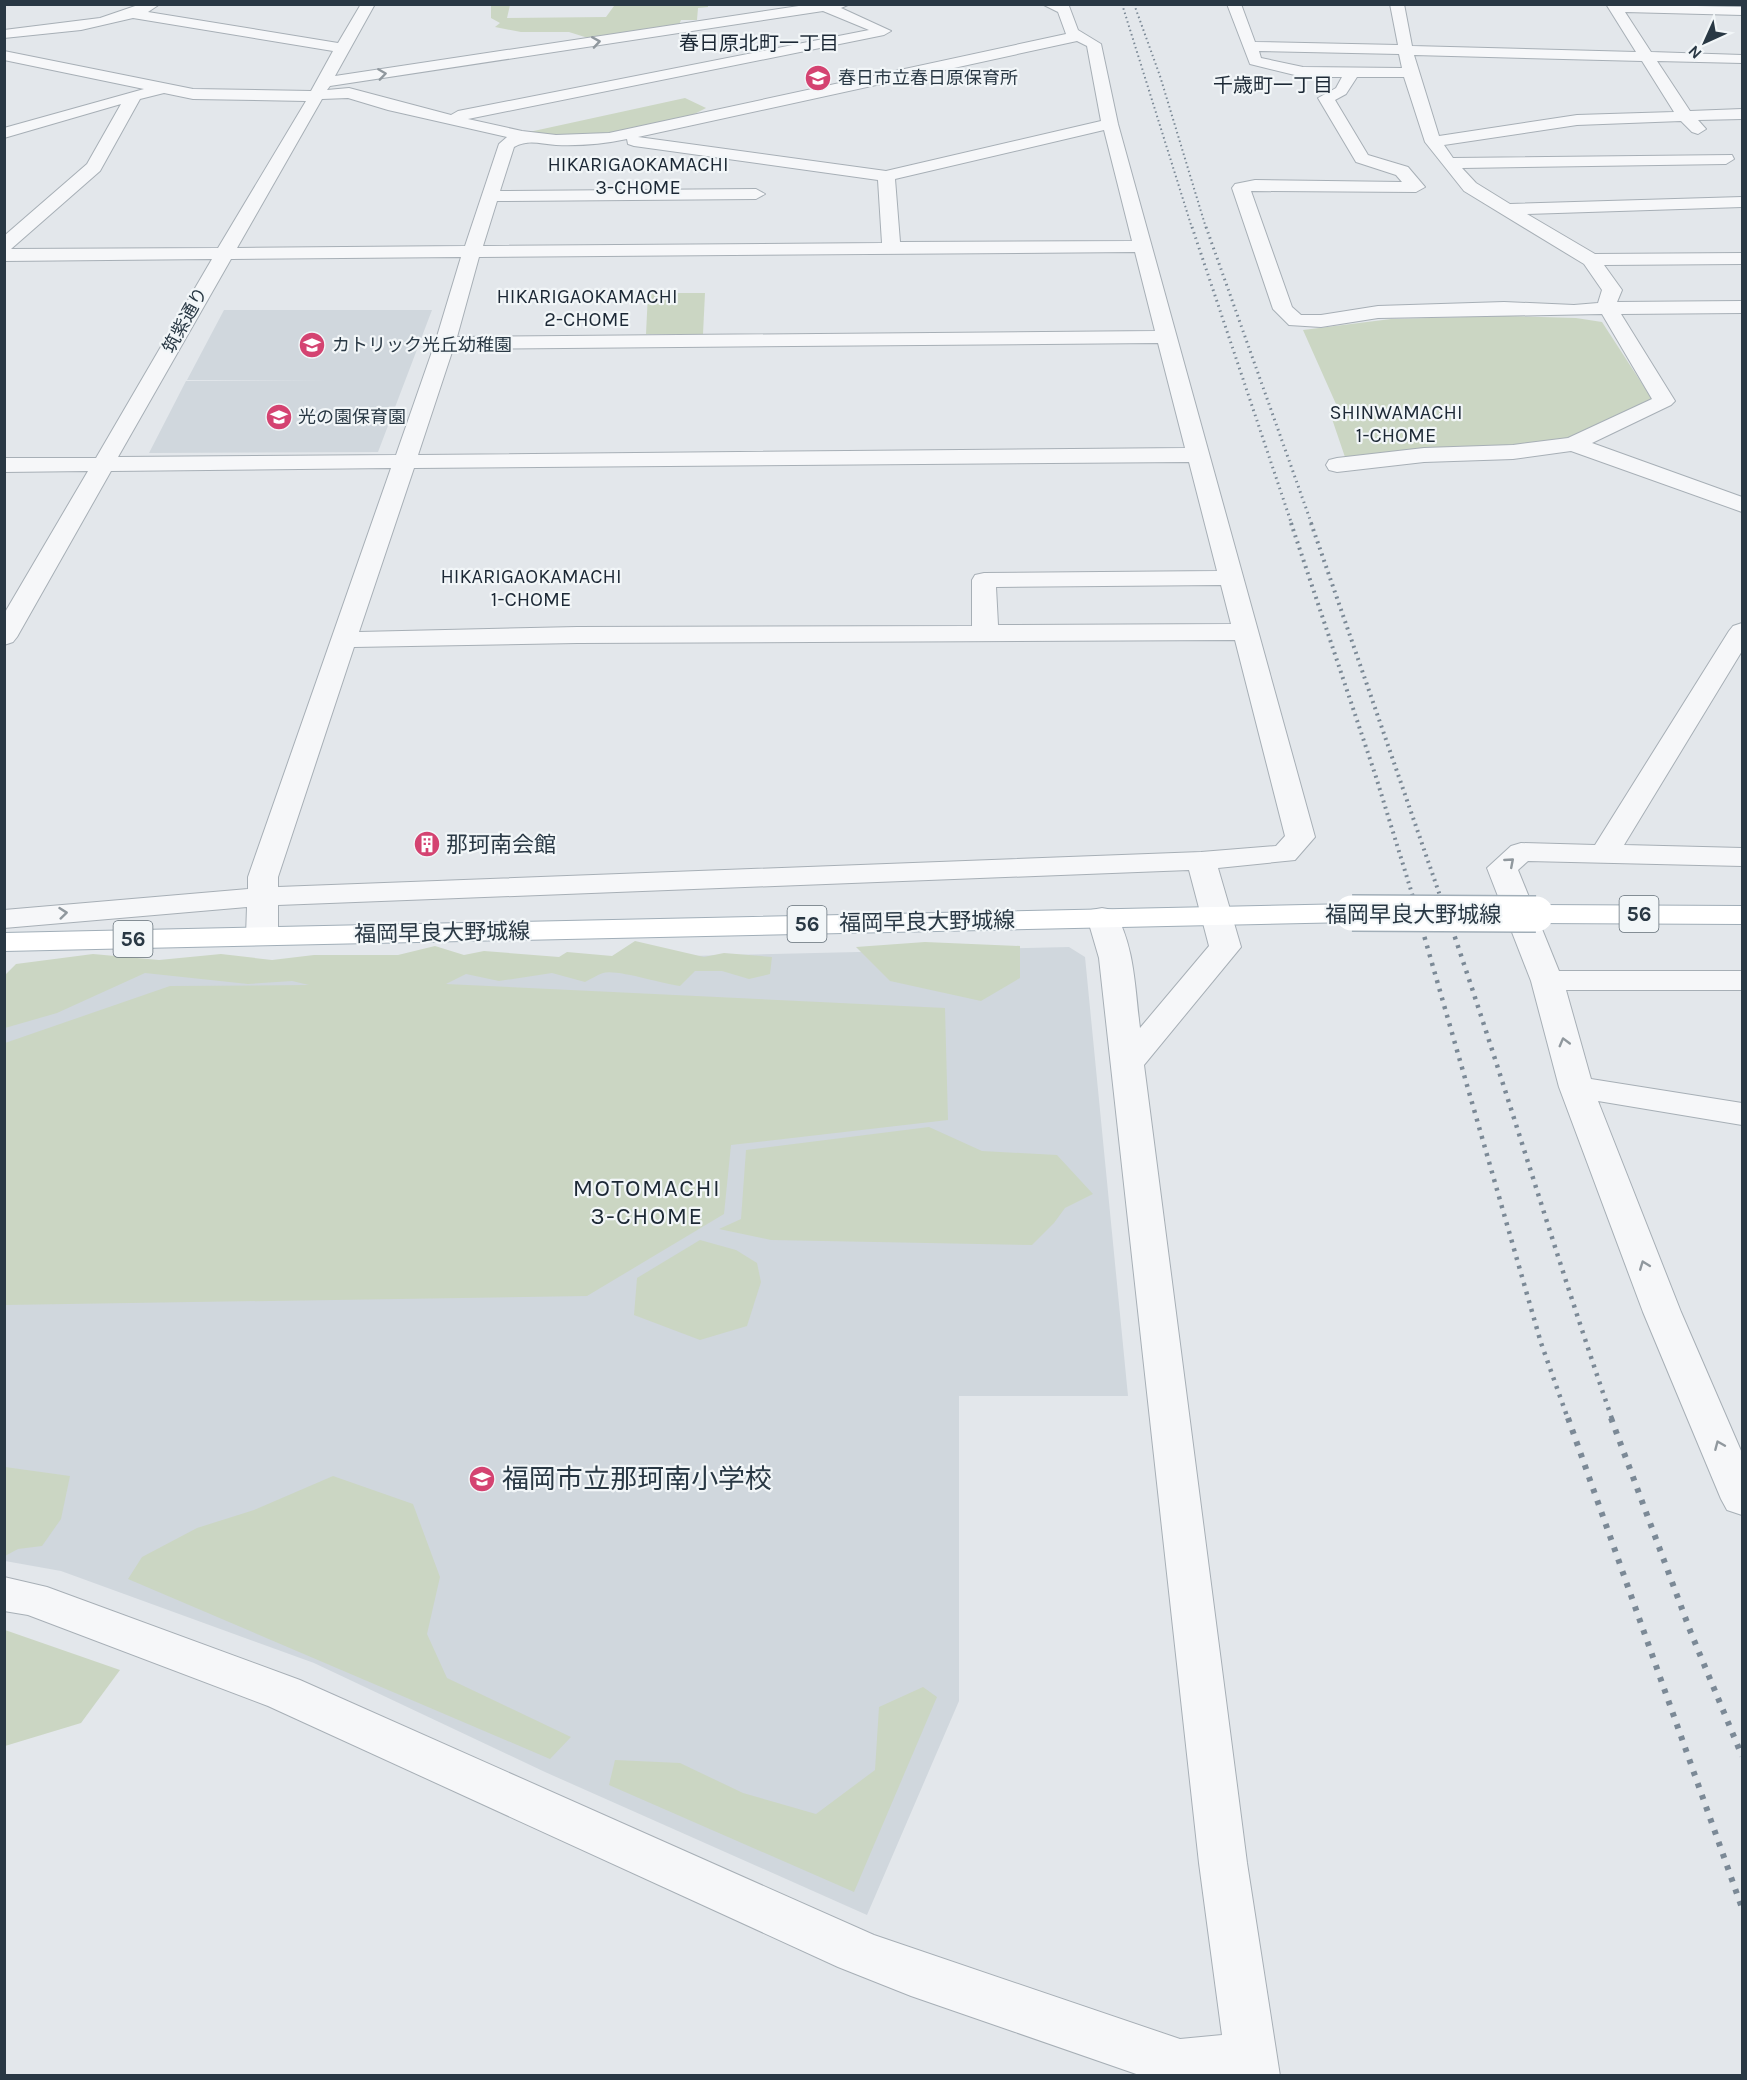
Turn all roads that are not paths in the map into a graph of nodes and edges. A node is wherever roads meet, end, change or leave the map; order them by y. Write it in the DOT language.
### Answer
graph roads {
  1 [pos="153,4"];
  2 [pos="368,4"];
  3 [pos="843,4"];
  4 [pos="1049,4"];
  5 [pos="1234,4"];
  6 [pos="1397,4"];
  7 [pos="1614,6"];
  8 [pos="825,7"];
  9 [pos="1743,11"];
  10 [pos="135,14"];
  11 [pos="1649,25"];
  12 [pos="1630,31"];
  13 [pos="4,34"];
  14 [pos="1079,36"];
  15 [pos="1611,36"];
  16 [pos="1250,46"];
  17 [pos="340,48"];
  18 [pos="560,48"];
  19 [pos="1406,50"];
  20 [pos="4,55"];
  21 [pos="1647,56"];
  22 [pos="1743,58"];
  23 [pos="592,59"];
  24 [pos="613,67"];
  25 [pos="1413,71"];
  26 [pos="1344,72"];
  27 [pos="1637,77"];
  28 [pos="645,78"];
  29 [pos="1661,78"];
  30 [pos="1684,78"];
  31 [pos="164,88"];
  32 [pos="321,89"];
  33 [pos="676,90"];
  34 [pos="134,96"];
  35 [pos="707,101"];
  36 [pos="737,111"];
  37 [pos="1743,114"];
  38 [pos="1685,116"];
  39 [pos="448,118"];
  40 [pos="1110,124"];
  41 [pos="5,132"];
  42 [pos="522,136"];
  43 [pos="609,138"];
  44 [pos="1432,142"];
  45 [pos="1726,159"];
  46 [pos="1448,163"];
  47 [pos="1743,172"];
  48 [pos="886,176"];
  49 [pos="1415,187"];
  50 [pos="1470,187"];
  51 [pos="756,194"];
  52 [pos="489,196"];
  53 [pos="1743,202"];
  54 [pos="1506,209"];
  55 [pos="4,246"];
  56 [pos="1142,246"];
  57 [pos="891,247"];
  58 [pos="473,252"];
  59 [pos="4,255"];
  60 [pos="223,255"];
  61 [pos="1743,258"];
  62 [pos="1591,260"];
  63 [pos="1743,307"];
  64 [pos="1608,308"];
  65 [pos="1166,337"];
  66 [pos="445,343"];
  67 [pos="1573,444"];
  68 [pos="1199,455"];
  69 [pos="403,463"];
  70 [pos="4,465"];
  71 [pos="104,465"];
  72 [pos="1337,465"];
  73 [pos="1743,505"];
  74 [pos="1231,578"];
  75 [pos="1743,631"];
  76 [pos="1245,632"];
  77 [pos="985,633"];
  78 [pos="4,637"];
  79 [pos="344,640"];
  80 [pos="1605,853"];
  81 [pos="1743,857"];
  82 [pos="1201,861"];
  83 [pos="261,899"];
  84 [pos="1743,915"];
  85 [pos="1102,917"];
  86 [pos="4,919"];
  87 [pos="262,936"];
  88 [pos="4,942"];
  89 [pos="1743,980"];
  90 [pos="1547,981"];
  91 [pos="1128,1063"];
  92 [pos="1576,1087"];
  93 [pos="1743,1114"];
  94 [pos="1743,1499"];
  95 [pos="4,1594"];
  96 [pos="1253,2066"];
  97 [pos="1179,2070"];
  1 -- 10 [label="street"];
  2 -- 17 [label="street, 筑紫通り"];
  3 -- 8 [label="street"];
  4 -- 14 [label="street"];
  5 -- 16 [label="street"];
  6 -- 19 [label="street"];
  7 -- 9 [label="street"];
  7 -- 12 [label="street"];
  18 -- 8 [label="street, one-way"];
  8 -- 28 [label="street"];
  10 -- 13 [label="street"];
  10 -- 17 [label="street"];
  11 -- 12 [label="street"];
  12 -- 15 [label="street"];
  12 -- 21 [label="street"];
  14 -- 36 [label="street"];
  14 -- 40 [label="street"];
  16 -- 19 [label="street"];
  16 -- 26 [label="street"];
  17 -- 32 [label="street, 筑紫通り"];
  18 -- 23 [label="street"];
  32 -- 18 [label="street, one-way"];
  19 -- 21 [label="street"];
  19 -- 25 [label="street"];
  20 -- 31 [label="street"];
  21 -- 22 [label="street"];
  21 -- 29 [label="street"];
  24 -- 28 [label="street"];
  25 -- 26 [label="street"];
  25 -- 44 [label="street"];
  26 -- 49 [label="street"];
  27 -- 29 [label="street"];
  28 -- 33 [label="street"];
  28 -- 39 [label="street"];
  29 -- 30 [label="street"];
  29 -- 38 [label="street"];
  31 -- 32 [label="street"];
  31 -- 34 [label="street"];
  32 -- 39 [label="street"];
  32 -- 60 [label="street, 筑紫通り"];
  34 -- 41 [label="street"];
  34 -- 55 [label="street"];
  35 -- 36 [label="street"];
  36 -- 43 [label="street"];
  37 -- 38 [label="street"];
  38 -- 44 [label="street"];
  38 -- 45 [label="street"];
  39 -- 42 [label="street"];
  40 -- 48 [label="street"];
  40 -- 56 [label="street"];
  42 -- 43 [label="street"];
  42 -- 52 [label="street"];
  43 -- 48 [label="street"];
  44 -- 46 [label="street"];
  45 -- 46 [label="street"];
  45 -- 47 [label="street"];
  46 -- 50 [label="street"];
  48 -- 57 [label="street"];
  49 -- 50 [label="street"];
  49 -- 64 [label="street"];
  50 -- 54 [label="street"];
  51 -- 52 [label="street"];
  52 -- 58 [label="street"];
  53 -- 54 [label="street"];
  54 -- 62 [label="street"];
  56 -- 57 [label="street"];
  56 -- 65 [label="street"];
  57 -- 58 [label="street"];
  58 -- 60 [label="street"];
  58 -- 66 [label="street"];
  59 -- 60 [label="street"];
  60 -- 71 [label="street, 筑紫通り"];
  61 -- 62 [label="street"];
  62 -- 64 [label="street"];
  63 -- 64 [label="street"];
  64 -- 67 [label="street"];
  65 -- 66 [label="street"];
  65 -- 68 [label="street"];
  66 -- 69 [label="street"];
  67 -- 72 [label="street"];
  67 -- 73 [label="street"];
  68 -- 69 [label="street"];
  68 -- 74 [label="street"];
  69 -- 71 [label="street"];
  69 -- 79 [label="street"];
  70 -- 71 [label="street"];
  71 -- 78 [label="street, 筑紫通り"];
  74 -- 76 [label="street"];
  74 -- 77 [label="street"];
  75 -- 80 [label="street"];
  76 -- 77 [label="street"];
  76 -- 82 [label="street"];
  77 -- 79 [label="street"];
  79 -- 83 [label="street"];
  80 -- 81 [label="street"];
  90 -- 80 [label="street, one-way"];
  82 -- 83 [label="street"];
  82 -- 91 [label="street"];
  86 -- 83 [label="street, one-way"];
  83 -- 87 [label="street"];
  84 -- 85 [label="main road, 福岡早良大野城線 / 56, bridge"];
  85 -- 87 [label="main road, 福岡早良大野城線 / 56"];
  85 -- 91 [label="street"];
  87 -- 88 [label="main road, 福岡早良大野城線 / 56"];
  89 -- 90 [label="street"];
  92 -- 90 [label="street, one-way"];
  91 -- 96 [label="street"];
  92 -- 93 [label="street"];
  94 -- 92 [label="street, one-way"];
  95 -- 97 [label="street"];
  96 -- 97 [label="street"];
}
